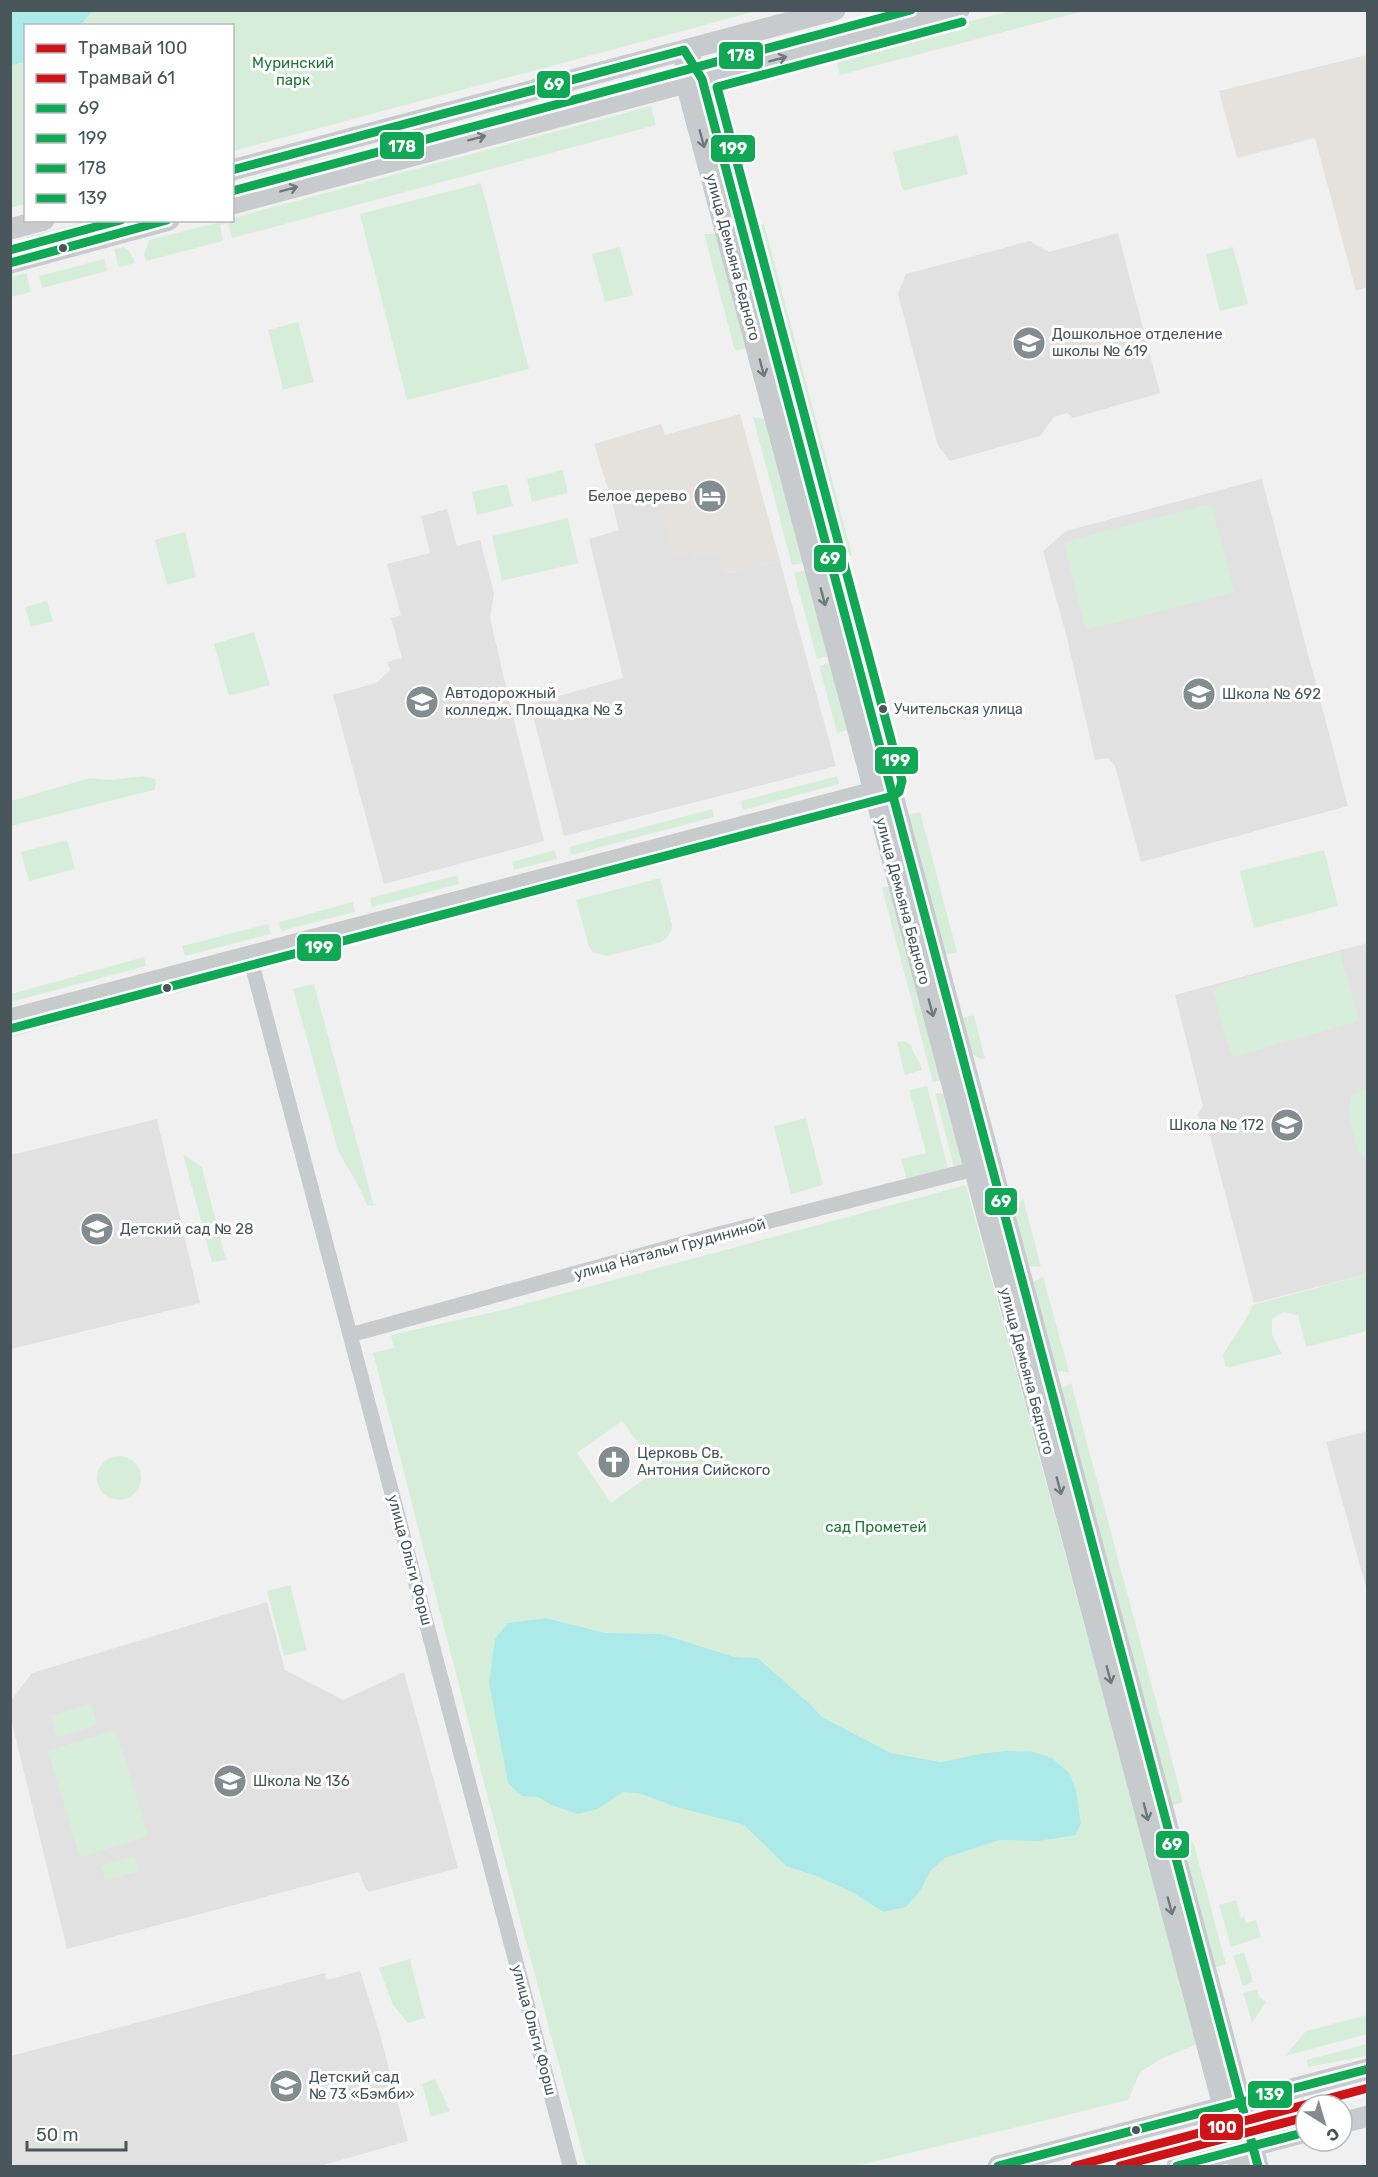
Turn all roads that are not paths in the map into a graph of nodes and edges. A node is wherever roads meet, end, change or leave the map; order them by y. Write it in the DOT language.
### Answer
graph roads {
  1 [pos="835,10"];
  2 [pos="959,10"];
  3 [pos="684,50"];
  4 [pos="694,81"];
  5 [pos="234,169"];
  6 [pos="234,203"];
  7 [pos="36,222"];
  8 [pos="163,222"];
  9 [pos="10,229"];
  10 [pos="10,263"];
  11 [pos="881,786"];
  12 [pos="249,953"];
  13 [pos="10,1016"];
  14 [pos="982,1167"];
  15 [pos="350,1335"];
  16 [pos="1368,2069"];
  17 [pos="1232,2105"];
  18 [pos="1294,2137"];
  19 [pos="1246,2158"];
  20 [pos="570,2166"];
  21 [pos="998,2166"];
  22 [pos="1177,2166"];
  1 -- 3 [label="street"];
  4 -- 2 [label="street, one-way"];
  3 -- 4 [label="street, улица Демьяна Бедного"];
  3 -- 5 [label="street"];
  6 -- 4 [label="street, one-way"];
  4 -- 11 [label="street, улица Демьяна Бедного"];
  7 -- 9 [label="street"];
  8 -- 10 [label="street"];
  11 -- 12 [label="street"];
  11 -- 14 [label="street, улица Демьяна Бедного"];
  12 -- 13 [label="street"];
  12 -- 15 [label="street, улица Ольги Форш"];
  14 -- 15 [label="street, улица Натальи Грудининой"];
  14 -- 17 [label="street, улица Демьяна Бедного"];
  15 -- 20 [label="street, улица Ольги Форш"];
  16 -- 17 [label="street"];
  17 -- 19 [label="street, улица Демьяна Бедного"];
  17 -- 21 [label="street"];
  18 -- 19 [label="street"];
  19 -- 22 [label="street"];
}
